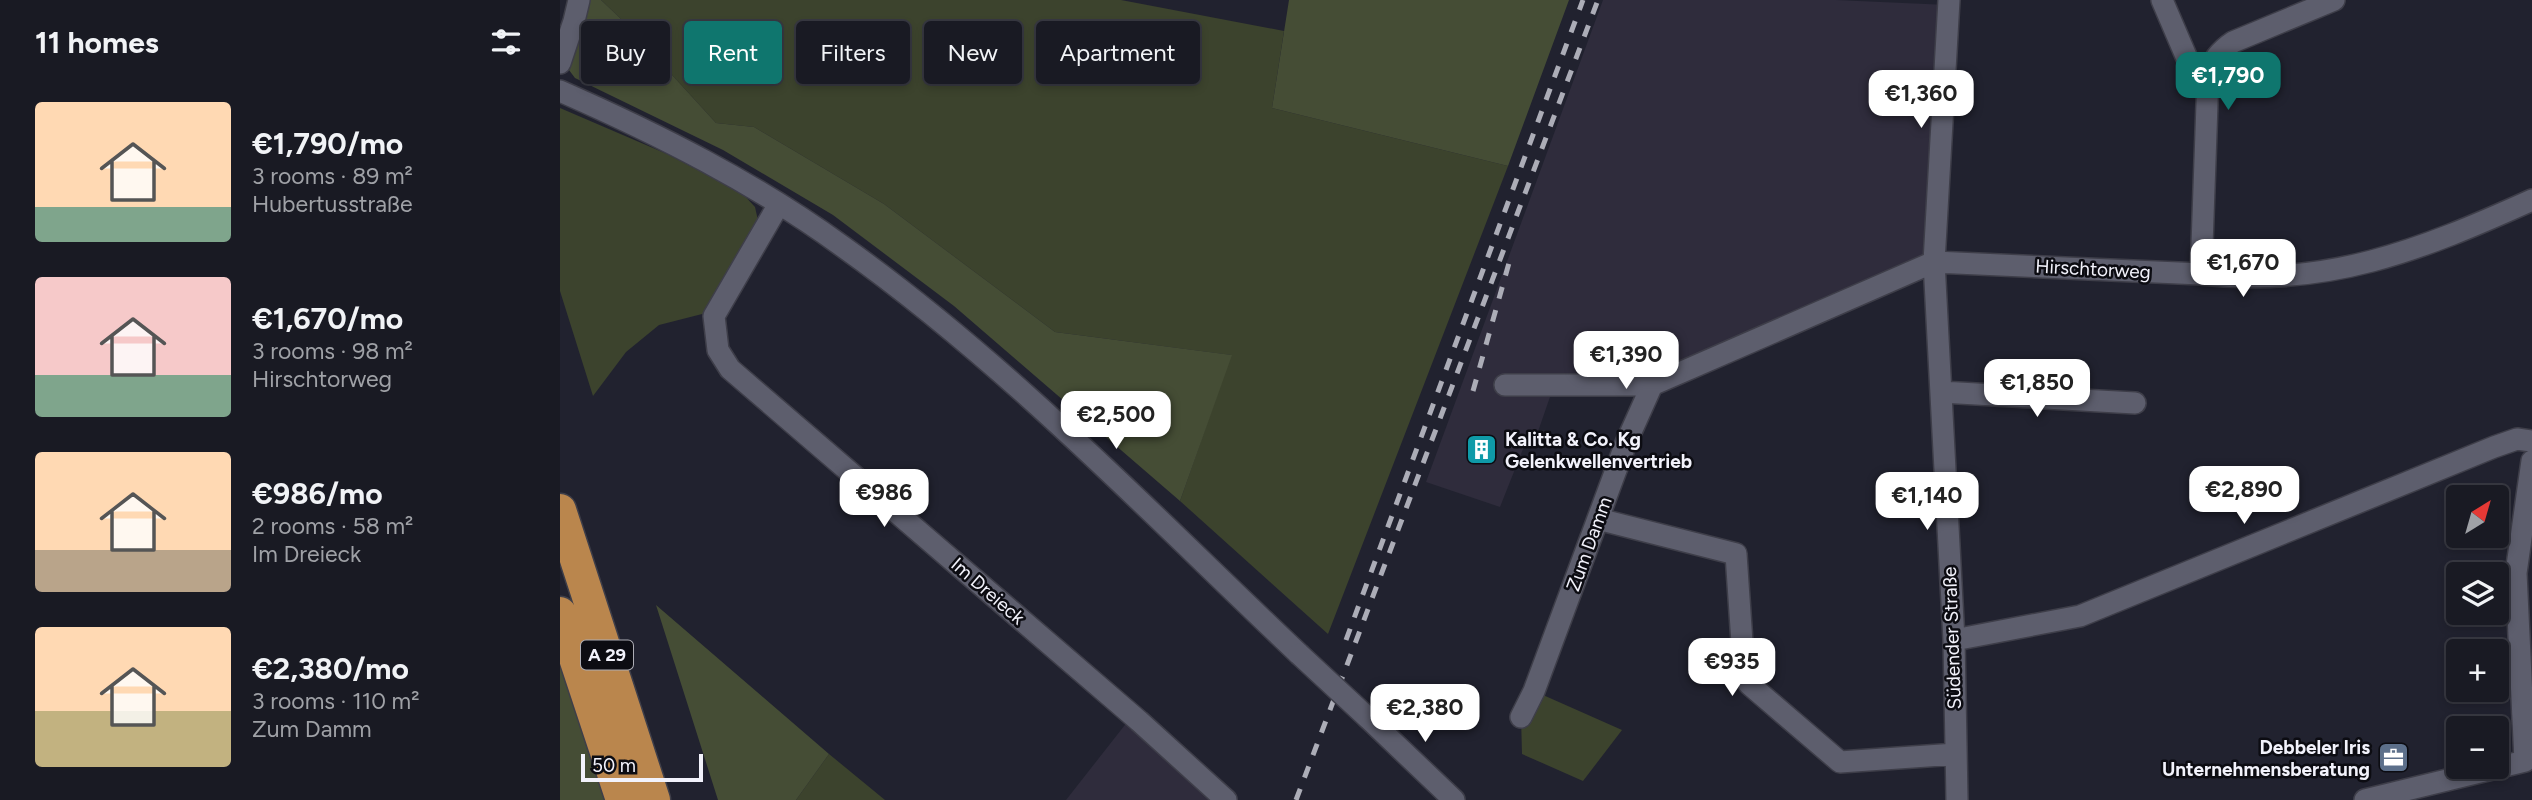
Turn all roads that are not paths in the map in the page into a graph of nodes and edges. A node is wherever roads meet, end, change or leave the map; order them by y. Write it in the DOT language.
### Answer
graph roads {
  1 [pos="579,0"];
  2 [pos="1949,0"];
  3 [pos="2162,0"];
  4 [pos="2334,0"];
  5 [pos="560,64"];
  6 [pos="2208,75"];
  7 [pos="560,91"];
  8 [pos="2532,201"];
  9 [pos="779,204"];
  10 [pos="1934,262"];
  11 [pos="2201,274"];
  12 [pos="1505,385"];
  13 [pos="1652,385"];
  14 [pos="1941,392"];
  15 [pos="2135,403"];
  16 [pos="2532,441"];
  17 [pos="2532,461"];
  18 [pos="560,510"];
  19 [pos="1598,519"];
  20 [pos="560,613"];
  21 [pos="1954,640"];
  22 [pos="2526,657"];
  23 [pos="1521,717"];
  24 [pos="1956,754"];
  25 [pos="2528,760"];
  26 [pos="622,800"];
  27 [pos="654,800"];
  28 [pos="1226,800"];
  29 [pos="1454,800"];
  30 [pos="1957,800"];
  31 [pos="2365,800"];
  1 -- 5 [label="street"];
  2 -- 10 [label="street, Südender Straße"];
  3 -- 6 [label="street"];
  4 -- 6 [label="street"];
  6 -- 11 [label="street"];
  7 -- 9 [label="street"];
  8 -- 11 [label="street, Hirschtorweg"];
  9 -- 28 [label="street, Im Dreieck"];
  9 -- 29 [label="street, bridge"];
  10 -- 11 [label="street, Hirschtorweg"];
  10 -- 13 [label="street"];
  10 -- 14 [label="street, Südender Straße"];
  12 -- 13 [label="street"];
  13 -- 19 [label="street, Zum Damm"];
  14 -- 15 [label="street"];
  14 -- 21 [label="street, Südender Straße"];
  16 -- 21 [label="street"];
  17 -- 22 [label="street"];
  18 -- 27 [label="highway, A 29"];
  19 -- 23 [label="street, Zum Damm"];
  19 -- 24 [label="street"];
  20 -- 26 [label="highway, A 29"];
  21 -- 24 [label="street, Südender Straße"];
  22 -- 25 [label="street"];
  24 -- 30 [label="street, Südender Straße"];
  25 -- 31 [label="street"];
}
